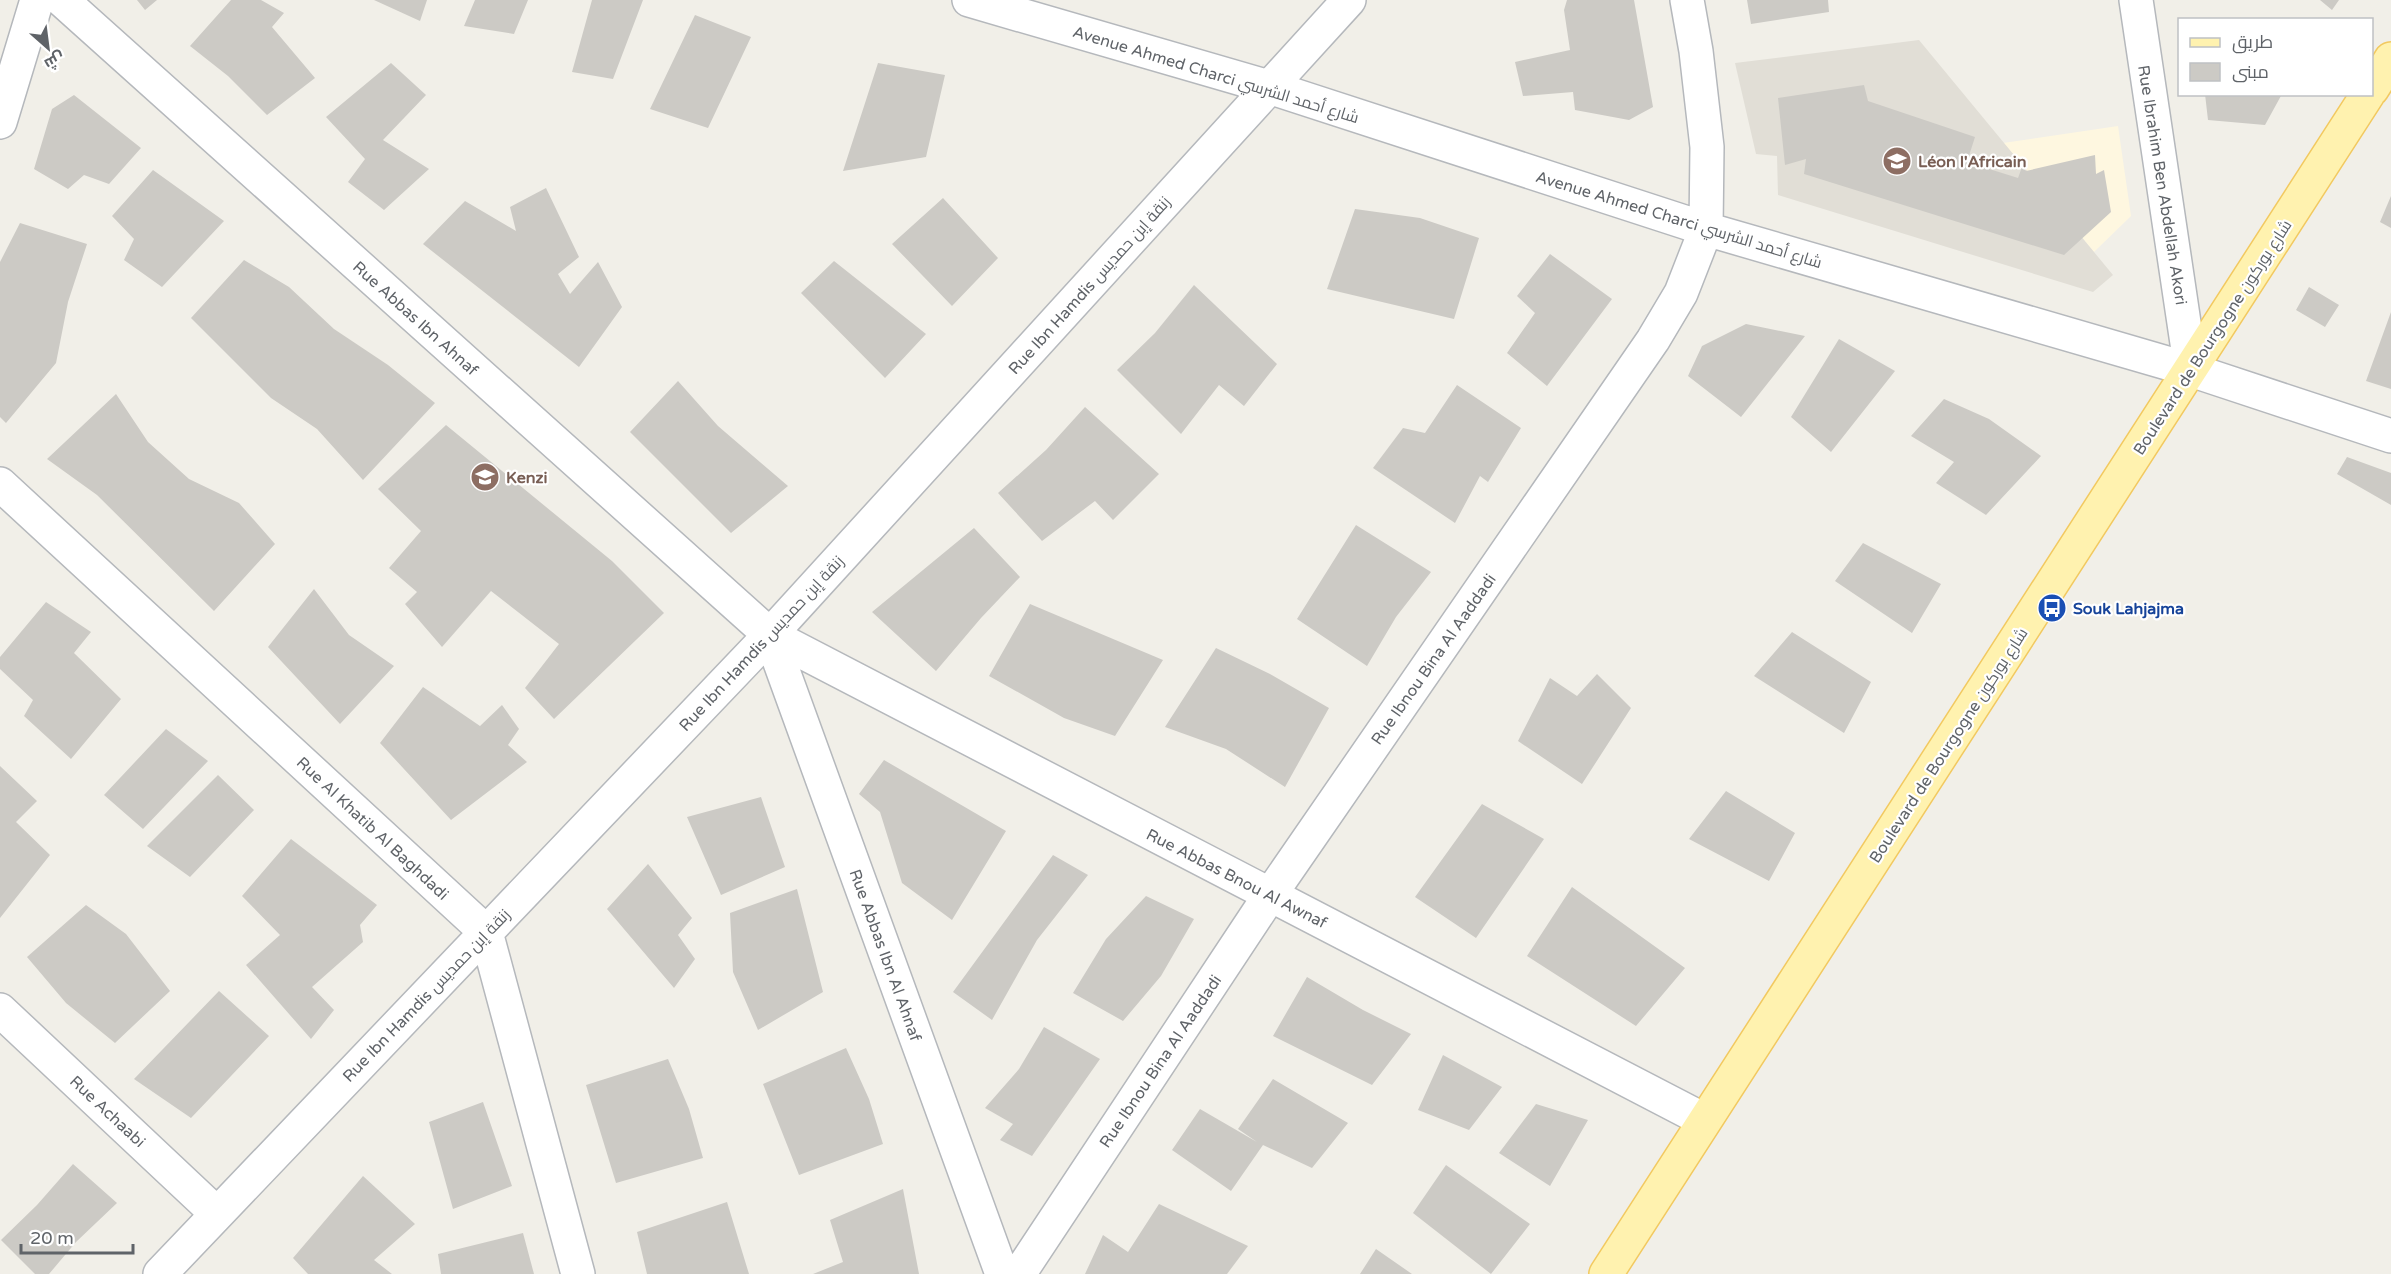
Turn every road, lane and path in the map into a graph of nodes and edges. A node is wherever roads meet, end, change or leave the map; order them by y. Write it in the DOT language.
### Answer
graph roads {
  1 [pos="37,0"];
  2 [pos="62,0"];
  3 [pos="969,0"];
  4 [pos="1349,0"];
  5 [pos="1687,0"];
  6 [pos="2136,0"];
  7 [pos="2391,59"];
  8 [pos="1269,87"];
  9 [pos="2373,87"];
  10 [pos="2367,96"];
  11 [pos="0,122"];
  12 [pos="1706,230"];
  13 [pos="2191,370"];
  14 [pos="2391,435"];
  15 [pos="0,484"];
  16 [pos="770,635"];
  17 [pos="1270,895"];
  18 [pos="486,932"];
  19 [pos="0,1010"];
  20 [pos="1704,1120"];
  21 [pos="216,1213"];
  22 [pos="160,1274"];
  23 [pos="578,1274"];
  24 [pos="1002,1274"];
  25 [pos="1019,1274"];
  26 [pos="1606,1274"];
  1 -- 11 [label="street"];
  2 -- 16 [label="street, Rue Abbas Ibn Ahnaf"];
  3 -- 8 [label="street, Avenue Ahmed Charci شارع أحمد الشرسي"];
  4 -- 8 [label="street, Rue Ibn Hamdis زنقة إبن حمديس"];
  5 -- 12 [label="street, Rue Ibnou Bina Al Aaddadi"];
  6 -- 13 [label="street, Rue Ibrahim Ben Abdellah Akori"];
  7 -- 9 [label="main road"];
  8 -- 12 [label="street, Avenue Ahmed Charci شارع أحمد الشرسي"];
  8 -- 16 [label="street, Rue Ibn Hamdis زنقة إبن حمديس"];
  10 -- 13 [label="main road, Boulevard de Bourgogne شارع بوركون"];
  12 -- 13 [label="street, Avenue Ahmed Charci شارع أحمد الشرسي"];
  12 -- 17 [label="street, Rue Ibnou Bina Al Aaddadi"];
  13 -- 14 [label="street, Avenue Ahmed Charci شارع أحمد الشرسي"];
  13 -- 20 [label="main road, Boulevard de Bourgogne شارع بوركون"];
  15 -- 18 [label="street, Rue Al Khatib Al Baghdadi"];
  16 -- 17 [label="street, Rue Abbas Bnou Al Awnaf"];
  16 -- 18 [label="street, Rue Ibn Hamdis زنقة إبن حمديس"];
  16 -- 24 [label="street, Rue Abbas Ibn Al Ahnaf"];
  17 -- 20 [label="street, Rue Abbas Bnou Al Awnaf"];
  17 -- 25 [label="street, Rue Ibnou Bina Al Aaddadi"];
  18 -- 21 [label="street, Rue Ibn Hamdis زنقة إبن حمديس"];
  18 -- 23 [label="street"];
  19 -- 21 [label="street, Rue Achaabi"];
  20 -- 26 [label="main road, Boulevard de Bourgogne شارع بوركون"];
  21 -- 22 [label="street, Rue Ibn Hamdis زنقة إبن حمديس"];
}
